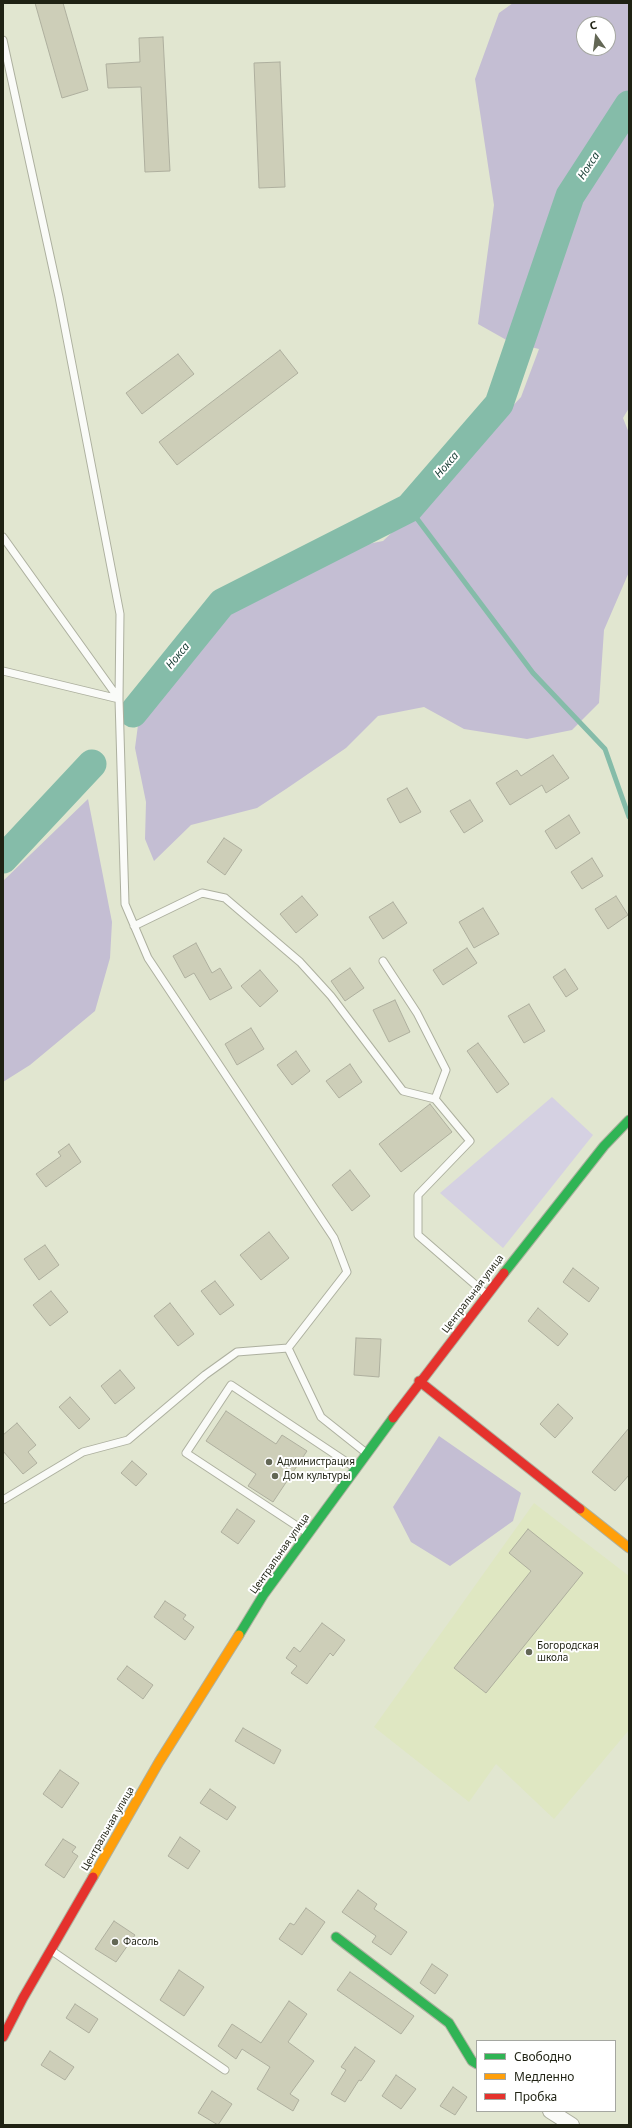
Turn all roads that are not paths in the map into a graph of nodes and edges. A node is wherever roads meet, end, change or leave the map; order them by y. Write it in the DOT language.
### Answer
graph roads {
  1 [pos="3,40"];
  2 [pos="3,537"];
  3 [pos="3,671"];
  4 [pos="119,699"];
  5 [pos="134,926"];
  6 [pos="383,961"];
  7 [pos="435,1100"];
  8 [pos="629,1120"];
  9 [pos="488,1295"];
  10 [pos="288,1348"];
  11 [pos="419,1382"];
  12 [pos="366,1452"];
  13 [pos="355,1467"];
  14 [pos="3,1500"];
  15 [pos="307,1533"];
  16 [pos="629,1548"];
  17 [pos="336,1937"];
  18 [pos="51,1950"];
  19 [pos="3,2038"];
  20 [pos="476,2063"];
  21 [pos="225,2070"];
  22 [pos="552,2112"];
  23 [pos="572,2125"];
  1 -- 4 [label="lane"];
  2 -- 4 [label="lane"];
  3 -- 4 [label="lane"];
  4 -- 5 [label="lane"];
  5 -- 7 [label="lane"];
  5 -- 10 [label="lane"];
  6 -- 7 [label="lane"];
  7 -- 9 [label="lane"];
  8 -- 9 [label="street, Центральная улица"];
  9 -- 11 [label="street, Центральная улица"];
  10 -- 12 [label="lane"];
  10 -- 14 [label="lane"];
  11 -- 12 [label="street, Центральная улица"];
  11 -- 16 [label="street"];
  12 -- 13 [label="street, Центральная улица"];
  13 -- 15 [label="street, Центральная улица"];
  13 -- 15 [label="lane"];
  15 -- 18 [label="street, Центральная улица"];
  17 -- 20 [label="street"];
  18 -- 19 [label="street, Центральная улица"];
  18 -- 21 [label="lane"];
  22 -- 23 [label="street"];
}
